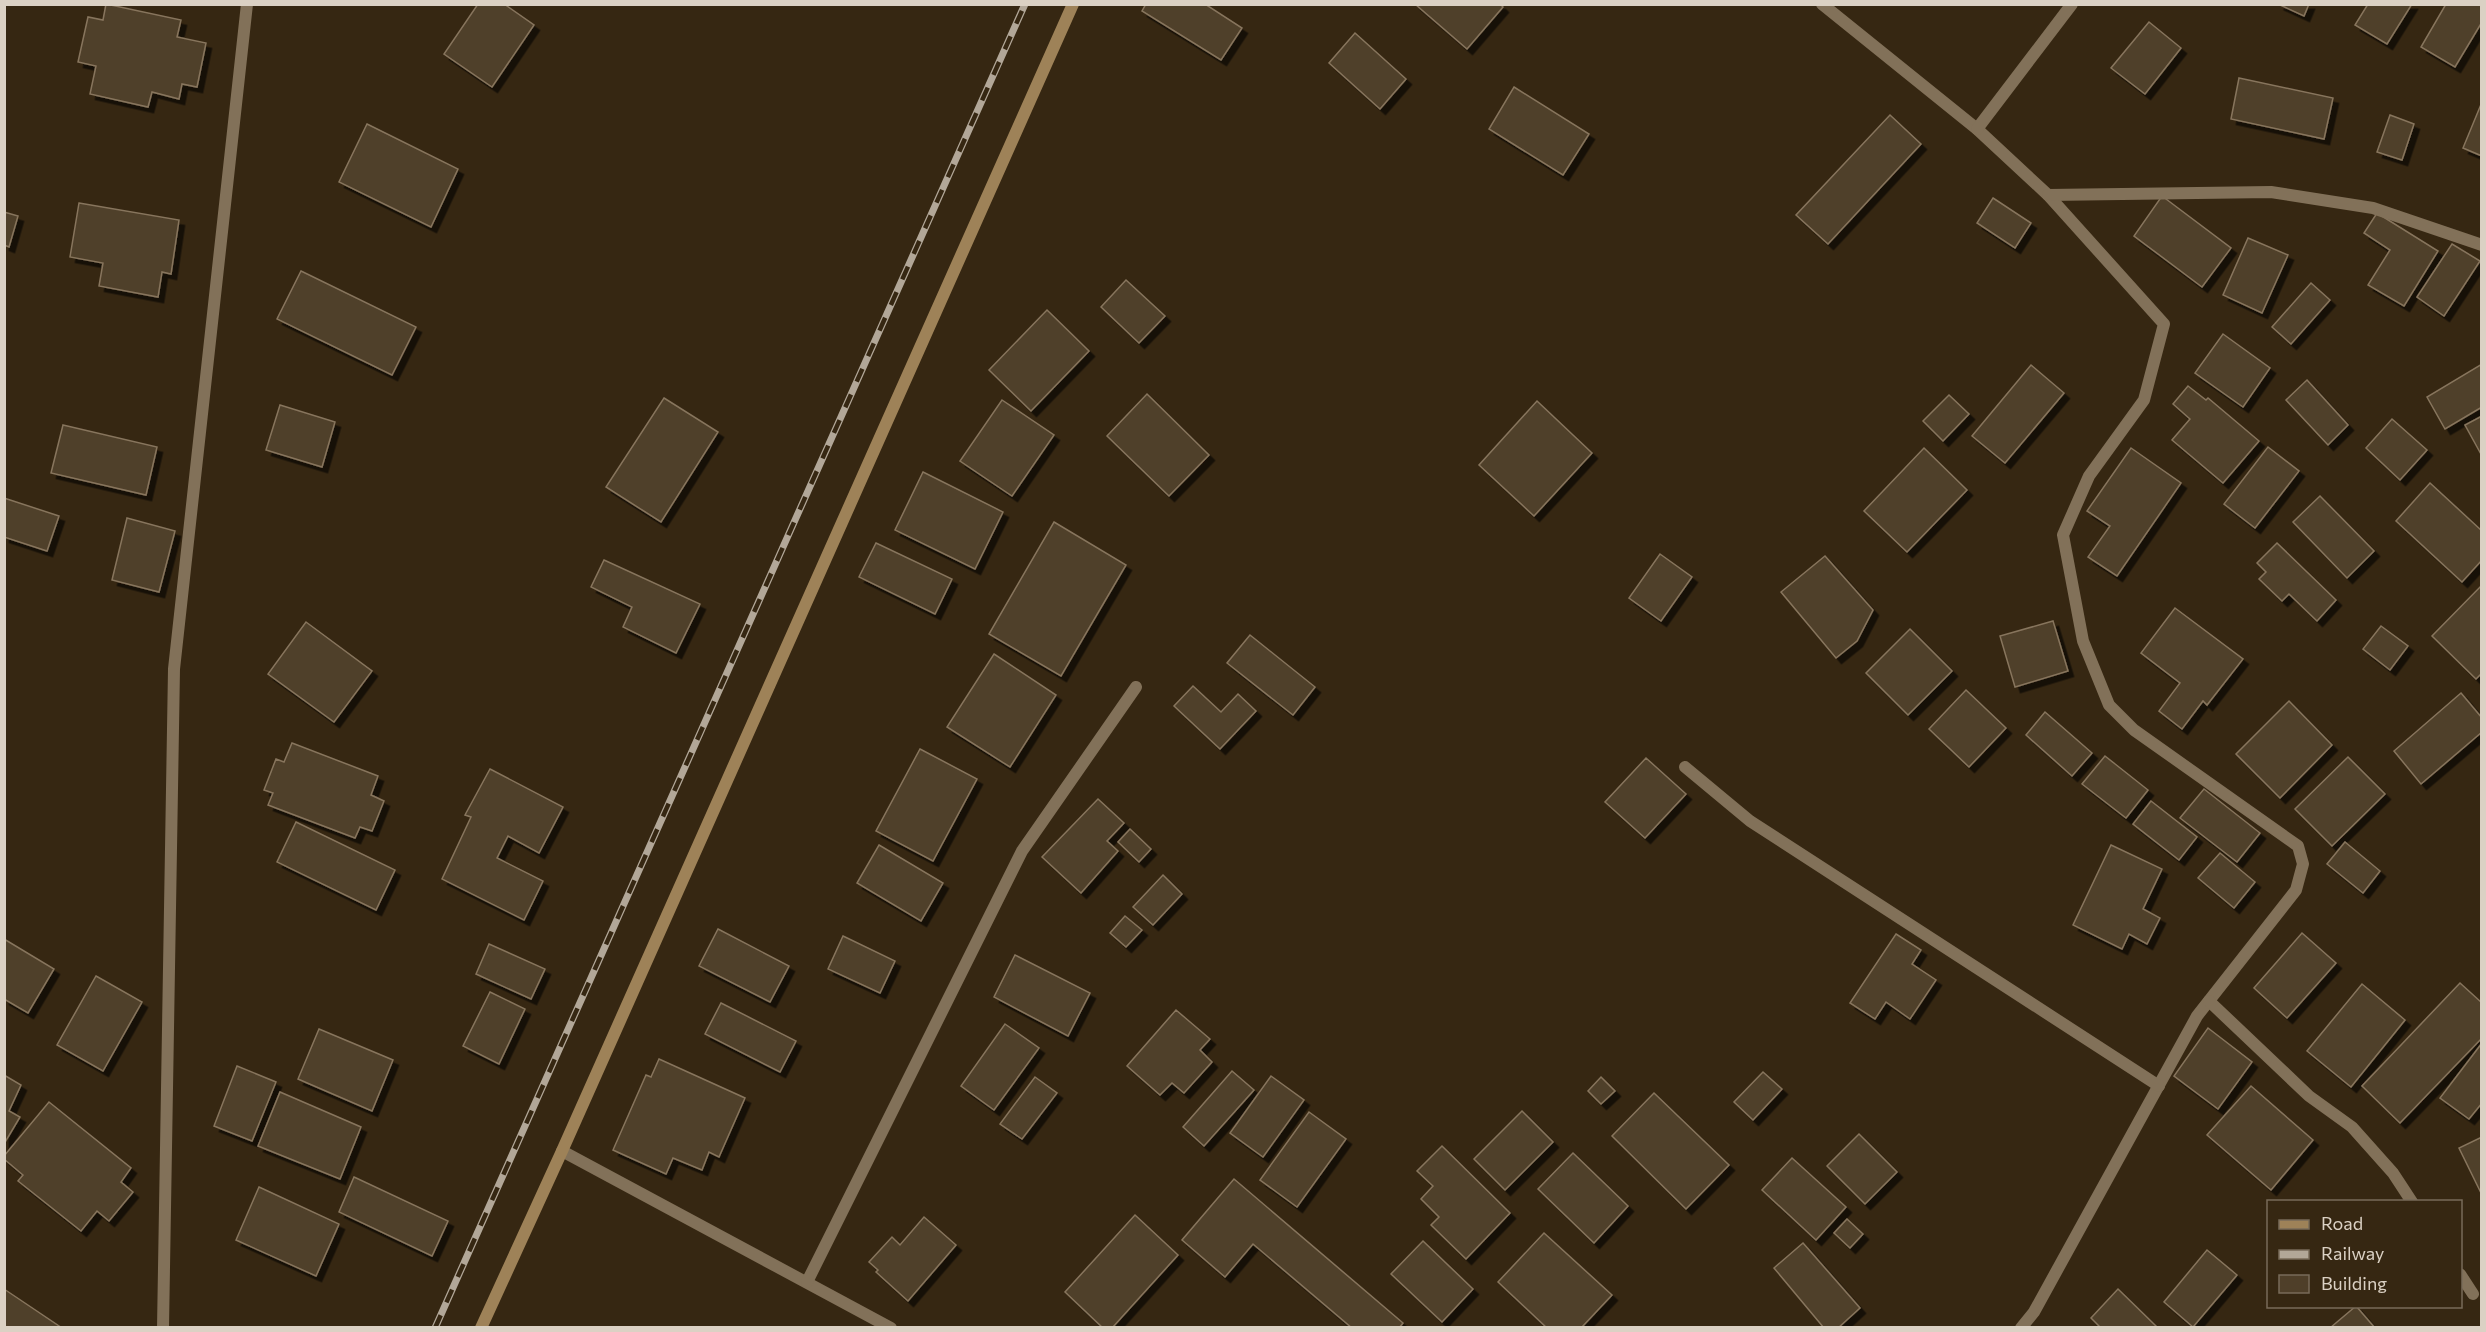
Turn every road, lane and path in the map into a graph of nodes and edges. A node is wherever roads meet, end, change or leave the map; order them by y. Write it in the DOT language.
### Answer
graph roads {
  1 [pos="247,4"];
  2 [pos="1073,4"];
  3 [pos="1822,4"];
  4 [pos="2072,4"];
  5 [pos="1977,129"];
  6 [pos="2048,195"];
  7 [pos="2481,245"];
  8 [pos="1136,687"];
  9 [pos="1684,767"];
  10 [pos="2209,1001"];
  11 [pos="2159,1086"];
  12 [pos="562,1151"];
  13 [pos="2411,1200"];
  14 [pos="2462,1277"];
  15 [pos="807,1282"];
  16 [pos="2474,1294"];
  17 [pos="163,1328"];
  18 [pos="481,1328"];
  19 [pos="891,1328"];
  20 [pos="2021,1328"];
  1 -- 17 [label="street"];
  2 -- 12 [label="street"];
  3 -- 5 [label="street"];
  4 -- 5 [label="street"];
  5 -- 6 [label="street"];
  6 -- 7 [label="street"];
  6 -- 10 [label="street"];
  8 -- 15 [label="street"];
  9 -- 11 [label="street"];
  10 -- 11 [label="street"];
  10 -- 13 [label="street"];
  11 -- 20 [label="street"];
  12 -- 15 [label="street"];
  12 -- 18 [label="street"];
  14 -- 16 [label="street"];
  15 -- 19 [label="street"];
}
